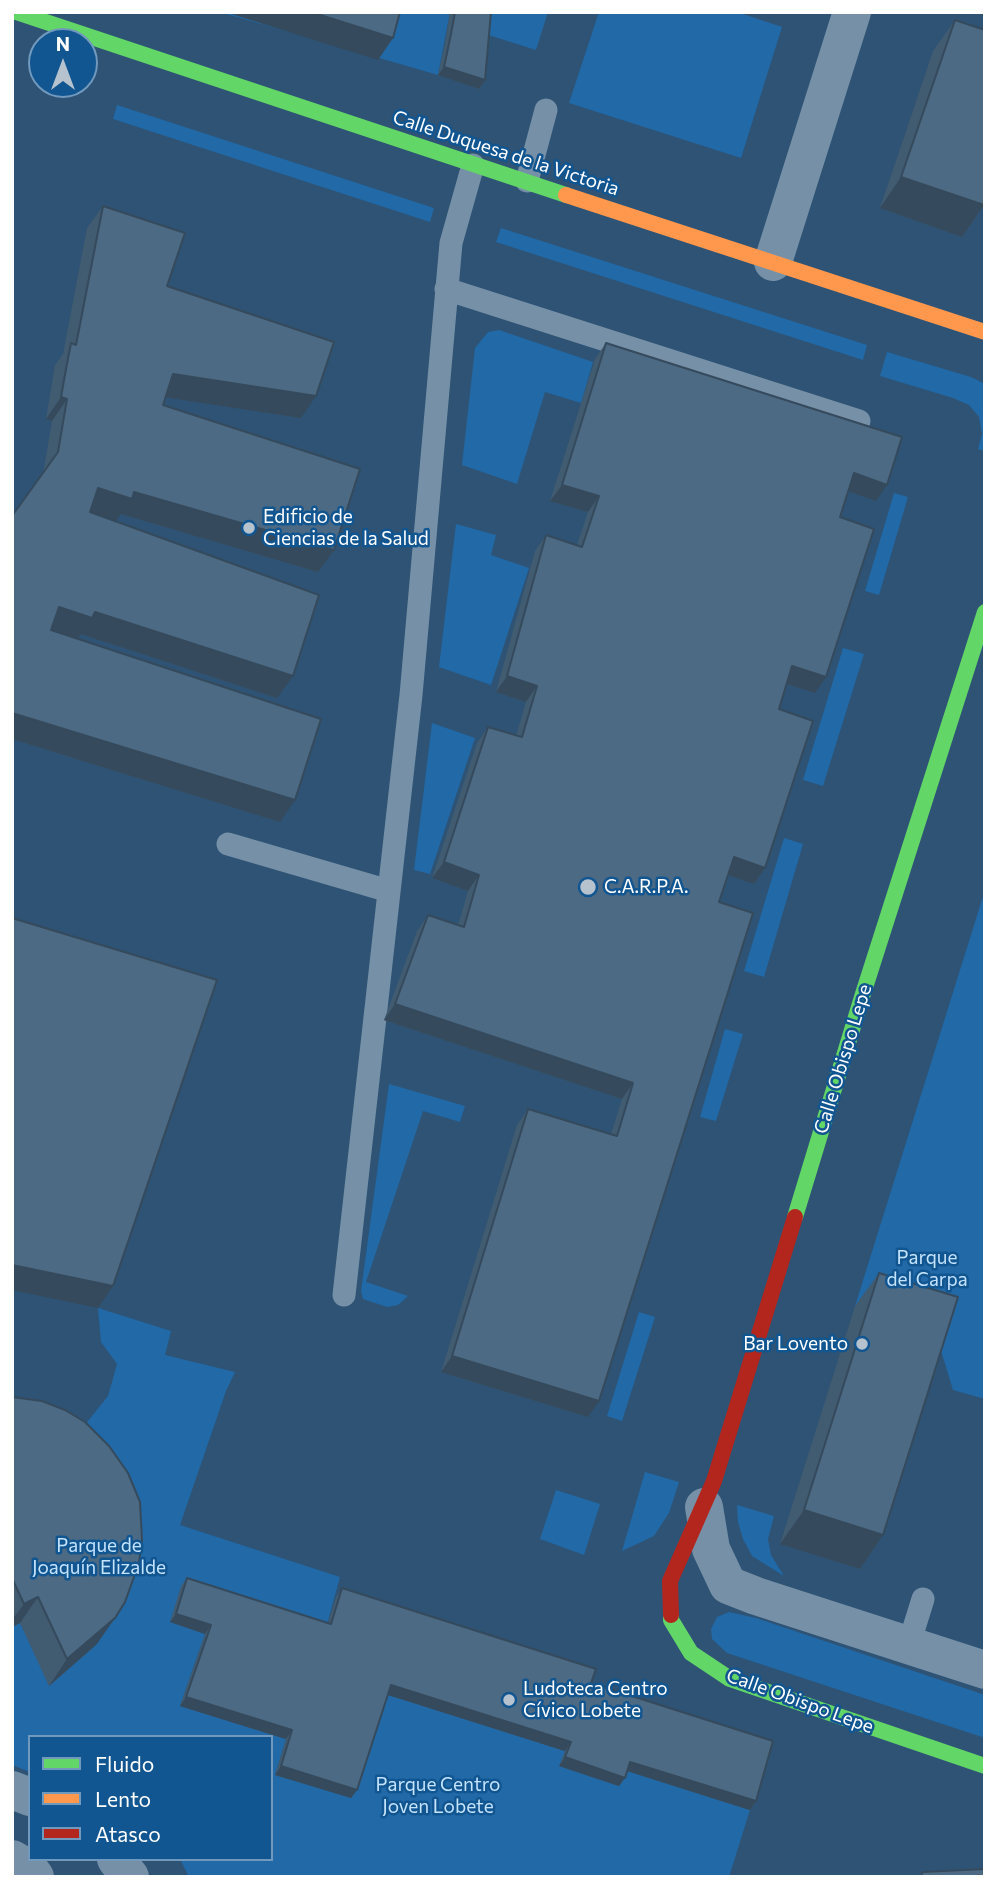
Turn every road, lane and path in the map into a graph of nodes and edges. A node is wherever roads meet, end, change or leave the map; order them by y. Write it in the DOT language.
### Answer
graph roads {
  1 [pos="16,12"];
  2 [pos="852,12"];
  3 [pos="546,110"];
  4 [pos="473,165"];
  5 [pos="527,181"];
  6 [pos="773,262"];
  7 [pos="446,289"];
  8 [pos="985,332"];
  9 [pos="859,421"];
  10 [pos="985,612"];
  11 [pos="228,844"];
  12 [pos="389,891"];
  13 [pos="344,1295"];
  14 [pos="704,1507"];
  15 [pos="923,1600"];
  16 [pos="909,1644"];
  17 [pos="985,1670"];
  18 [pos="985,1766"];
  19 [pos="118,1861"];
  20 [pos="130,1877"];
  1 -- 4 [label="street, Calle Duquesa de la Victoria"];
  2 -- 6 [label="street"];
  3 -- 5 [label="lane"];
  4 -- 5 [label="street, Calle Duquesa de la Victoria"];
  4 -- 7 [label="lane"];
  5 -- 6 [label="street, Calle Duquesa de la Victoria"];
  6 -- 8 [label="street, Calle Duquesa de la Victoria"];
  7 -- 9 [label="lane"];
  7 -- 12 [label="lane"];
  10 -- 14 [label="street, Calle Obispo Lepe"];
  11 -- 12 [label="lane"];
  12 -- 13 [label="lane"];
  14 -- 16 [label="street, Calle Obispo Lepe"];
  14 -- 18 [label="street, Calle Obispo Lepe"];
  15 -- 16 [label="lane"];
  16 -- 17 [label="street, Calle Obispo Lepe"];
  19 -- 20 [label="street"];
}
